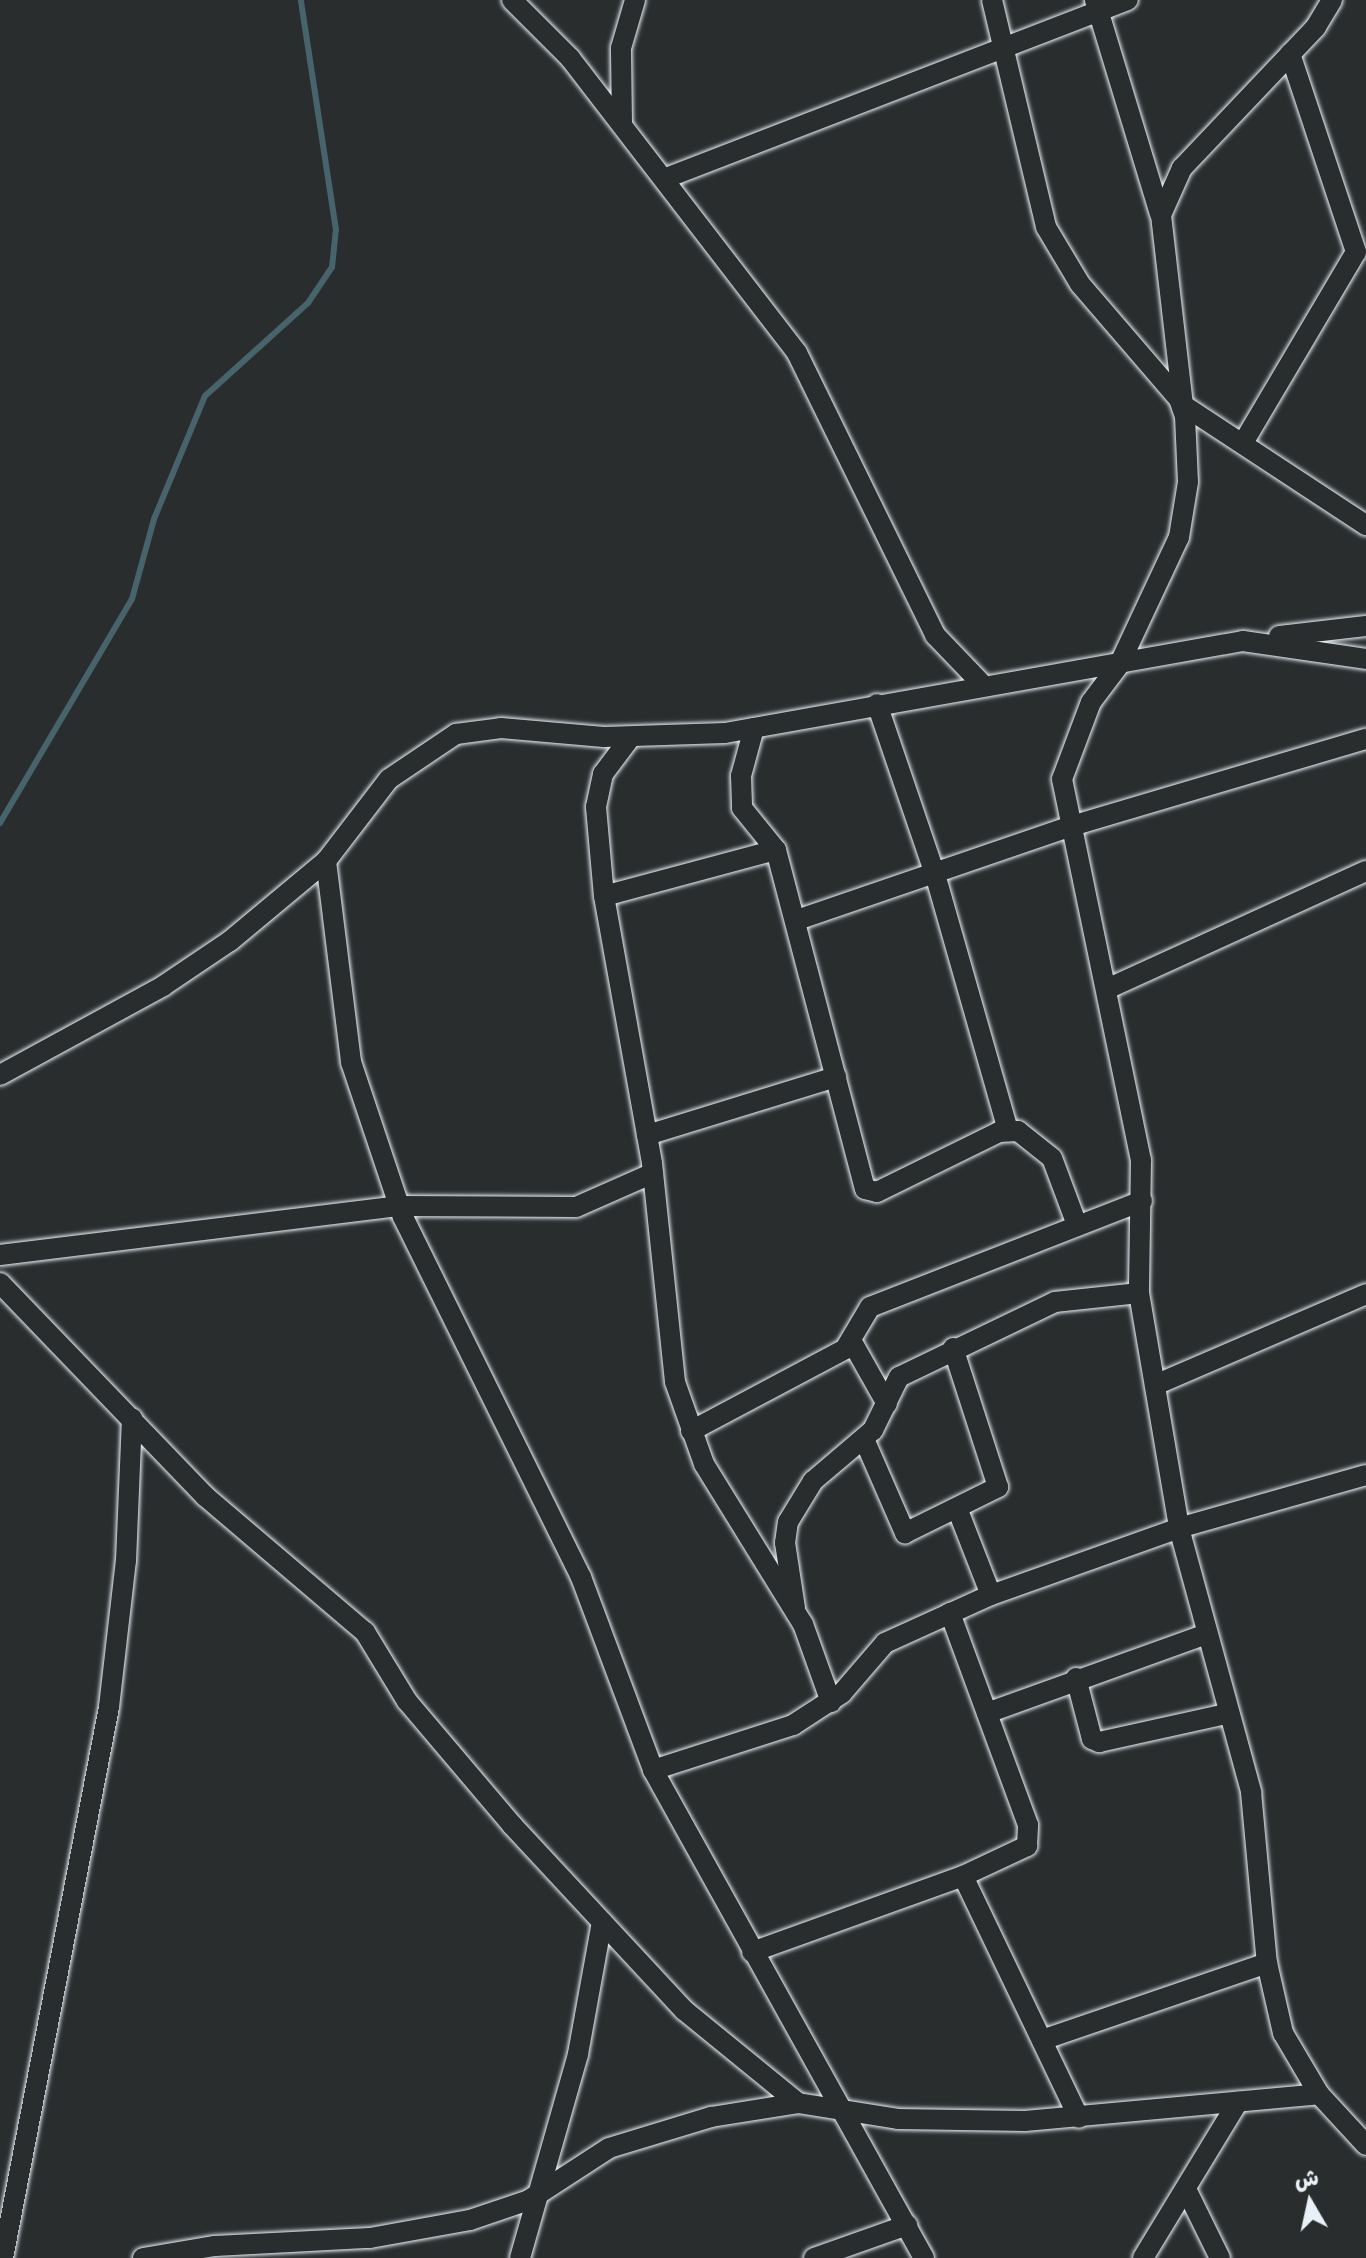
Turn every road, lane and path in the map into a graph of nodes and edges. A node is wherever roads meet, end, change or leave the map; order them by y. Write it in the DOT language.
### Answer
graph roads {
  1 [pos="512,0"];
  2 [pos="635,0"];
  3 [pos="992,0"];
  4 [pos="1128,0"];
  5 [pos="1332,0"];
  6 [pos="1097,6"];
  7 [pos="1008,51"];
  8 [pos="1290,54"];
  9 [pos="622,123"];
  10 [pos="666,178"];
  11 [pos="1161,215"];
  12 [pos="1183,405"];
  13 [pos="1243,443"];
  14 [pos="1366,525"];
  15 [pos="1366,626"];
  16 [pos="1243,641"];
  17 [pos="1366,659"];
  18 [pos="1119,665"];
  19 [pos="981,683"];
  20 [pos="877,704"];
  21 [pos="754,728"];
  22 [pos="630,738"];
  23 [pos="1366,740"];
  24 [pos="1068,827"];
  25 [pos="776,850"];
  26 [pos="326,861"];
  27 [pos="1366,871"];
  28 [pos="935,874"];
  29 [pos="604,896"];
  30 [pos="797,920"];
  31 [pos="1107,989"];
  32 [pos="0,1075"];
  33 [pos="836,1077"];
  34 [pos="1008,1130"];
  35 [pos="647,1135"];
  36 [pos="653,1173"];
  37 [pos="1142,1201"];
  38 [pos="398,1206"];
  39 [pos="1077,1225"];
  40 [pos="0,1255"];
  41 [pos="0,1283"];
  42 [pos="1139,1293"];
  43 [pos="1366,1294"];
  44 [pos="852,1342"];
  45 [pos="953,1348"];
  46 [pos="1155,1385"];
  47 [pos="887,1404"];
  48 [pos="132,1418"];
  49 [pos="691,1431"];
  50 [pos="864,1439"];
  51 [pos="1366,1475"];
  52 [pos="957,1508"];
  53 [pos="1179,1528"];
  54 [pos="991,1595"];
  55 [pos="796,1612"];
  56 [pos="950,1613"];
  57 [pos="1206,1634"];
  58 [pos="1076,1678"];
  59 [pos="831,1702"];
  60 [pos="987,1713"];
  61 [pos="1226,1714"];
  62 [pos="653,1770"];
  63 [pos="963,1876"];
  64 [pos="602,1922"];
  65 [pos="752,1952"];
  66 [pos="1267,1963"];
  67 [pos="1042,2040"];
  68 [pos="1319,2094"];
  69 [pos="1238,2102"];
  70 [pos="798,2103"];
  71 [pos="845,2110"];
  72 [pos="1079,2118"];
  73 [pos="1366,2145"];
  74 [pos="1186,2189"];
  75 [pos="541,2191"];
  76 [pos="907,2225"];
  77 [pos="3,2258"];
  78 [pos="143,2258"];
  79 [pos="520,2258"];
  80 [pos="814,2258"];
  81 [pos="924,2258"];
  82 [pos="1143,2258"];
  83 [pos="1220,2258"];
  1 -- 9 [label="street"];
  2 -- 9 [label="street"];
  3 -- 7 [label="street"];
  4 -- 6 [label="street"];
  5 -- 8 [label="street"];
  6 -- 7 [label="street"];
  6 -- 11 [label="street"];
  7 -- 10 [label="street"];
  7 -- 12 [label="street"];
  8 -- 11 [label="street"];
  8 -- 13 [label="street"];
  9 -- 10 [label="street"];
  10 -- 19 [label="street"];
  11 -- 12 [label="street"];
  12 -- 13 [label="street"];
  12 -- 18 [label="street"];
  13 -- 14 [label="street"];
  15 -- 16 [label="street"];
  16 -- 17 [label="street"];
  16 -- 18 [label="street"];
  18 -- 19 [label="street"];
  18 -- 24 [label="street"];
  19 -- 20 [label="street"];
  20 -- 21 [label="street"];
  20 -- 28 [label="street"];
  21 -- 22 [label="street"];
  21 -- 25 [label="street"];
  22 -- 26 [label="street"];
  22 -- 29 [label="street"];
  23 -- 24 [label="street"];
  24 -- 28 [label="street"];
  24 -- 31 [label="street"];
  25 -- 29 [label="street"];
  25 -- 30 [label="street"];
  26 -- 32 [label="street"];
  26 -- 38 [label="street"];
  27 -- 31 [label="street"];
  28 -- 30 [label="street"];
  28 -- 34 [label="street"];
  29 -- 35 [label="street"];
  30 -- 33 [label="street"];
  31 -- 37 [label="street"];
  33 -- 34 [label="street"];
  33 -- 35 [label="street"];
  34 -- 39 [label="street"];
  35 -- 36 [label="street"];
  36 -- 38 [label="street"];
  36 -- 49 [label="street"];
  37 -- 39 [label="street"];
  37 -- 42 [label="street"];
  38 -- 40 [label="street"];
  38 -- 62 [label="street"];
  39 -- 44 [label="street"];
  41 -- 48 [label="street"];
  42 -- 45 [label="street"];
  42 -- 46 [label="street"];
  43 -- 46 [label="street"];
  44 -- 47 [label="street"];
  44 -- 49 [label="street"];
  45 -- 47 [label="street"];
  45 -- 52 [label="street"];
  46 -- 53 [label="street"];
  47 -- 50 [label="street"];
  48 -- 64 [label="street"];
  48 -- 77 [label="street"];
  49 -- 55 [label="street"];
  50 -- 52 [label="street"];
  50 -- 55 [label="street"];
  51 -- 53 [label="street"];
  52 -- 54 [label="street"];
  53 -- 54 [label="street"];
  53 -- 57 [label="street"];
  54 -- 56 [label="street"];
  55 -- 59 [label="street"];
  56 -- 59 [label="street"];
  56 -- 60 [label="street"];
  57 -- 58 [label="street"];
  57 -- 61 [label="street"];
  58 -- 60 [label="street"];
  58 -- 61 [label="street"];
  59 -- 62 [label="street"];
  60 -- 63 [label="street"];
  61 -- 66 [label="street"];
  62 -- 65 [label="street"];
  63 -- 65 [label="street"];
  63 -- 67 [label="street"];
  64 -- 70 [label="street"];
  64 -- 75 [label="street"];
  65 -- 71 [label="street"];
  66 -- 67 [label="street"];
  66 -- 68 [label="street"];
  67 -- 72 [label="street"];
  68 -- 69 [label="street"];
  68 -- 73 [label="street"];
  69 -- 72 [label="street"];
  69 -- 74 [label="street"];
  70 -- 71 [label="street"];
  70 -- 75 [label="street"];
  71 -- 72 [label="street"];
  71 -- 76 [label="street"];
  74 -- 82 [label="street"];
  74 -- 83 [label="street"];
  75 -- 78 [label="street"];
  75 -- 79 [label="street"];
  76 -- 80 [label="street"];
  76 -- 81 [label="street"];
}
